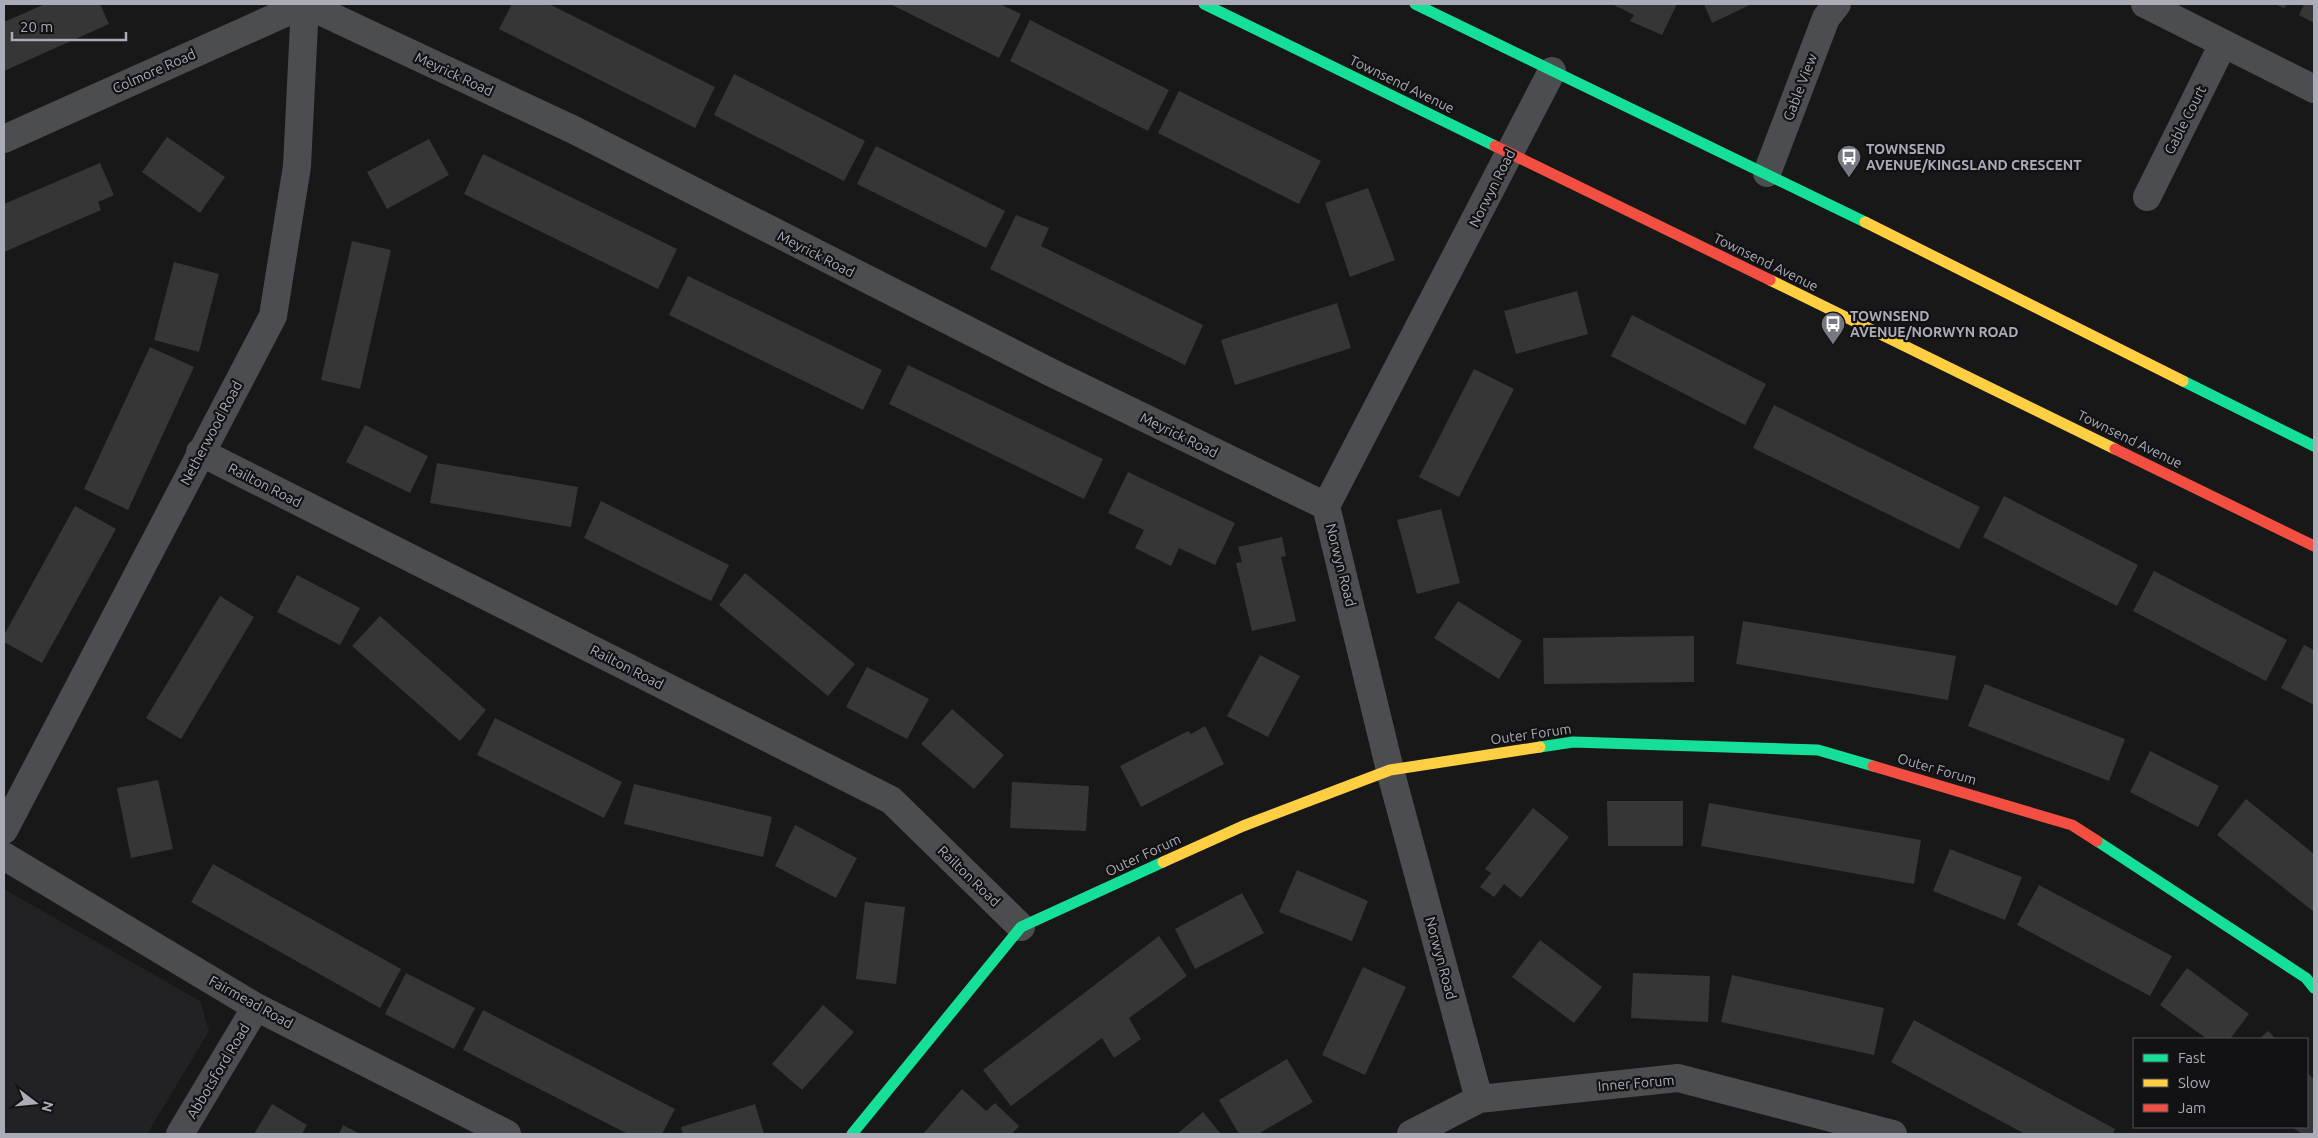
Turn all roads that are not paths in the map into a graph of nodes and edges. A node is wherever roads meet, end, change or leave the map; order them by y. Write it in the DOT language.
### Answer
graph roads {
  1 [pos="305,4"];
  2 [pos="1204,4"];
  3 [pos="1415,4"];
  4 [pos="1837,4"];
  5 [pos="2144,4"];
  6 [pos="2223,44"];
  7 [pos="1552,71"];
  8 [pos="2314,89"];
  9 [pos="4,138"];
  10 [pos="1510,154"];
  11 [pos="1767,173"];
  12 [pos="2146,197"];
  13 [pos="2314,446"];
  14 [pos="200,452"];
  15 [pos="1326,506"];
  16 [pos="2314,546"];
  17 [pos="1390,770"];
  18 [pos="4,830"];
  19 [pos="4,856"];
  20 [pos="1021,927"];
  21 [pos="2314,988"];
  22 [pos="256,1007"];
  23 [pos="1479,1099"];
  24 [pos="180,1134"];
  25 [pos="506,1134"];
  26 [pos="852,1134"];
  27 [pos="1410,1134"];
  28 [pos="1893,1134"];
  1 -- 9 [label="street, Colmore Road"];
  1 -- 14 [label="street, Netherwood Road"];
  1 -- 15 [label="street, Meyrick Road"];
  2 -- 10 [label="main road, Townsend Avenue"];
  3 -- 7 [label="main road"];
  4 -- 11 [label="street, Gable View"];
  5 -- 6 [label="street"];
  6 -- 8 [label="street"];
  6 -- 12 [label="street, Gable Court"];
  7 -- 10 [label="street, Norwyn Road"];
  7 -- 11 [label="main road"];
  10 -- 15 [label="street, Norwyn Road"];
  10 -- 16 [label="main road, Townsend Avenue"];
  11 -- 13 [label="main road"];
  14 -- 18 [label="street, Netherwood Road"];
  14 -- 20 [label="street, Railton Road"];
  15 -- 17 [label="street, Norwyn Road"];
  17 -- 20 [label="main road, Outer Forum"];
  17 -- 21 [label="main road, Outer Forum"];
  17 -- 23 [label="street, Norwyn Road"];
  19 -- 22 [label="street, Fairmead Road"];
  20 -- 26 [label="main road, Outer Forum"];
  22 -- 24 [label="street, Abbotsford Road"];
  22 -- 25 [label="street, Fairmead Road"];
  23 -- 27 [label="street, Inner Forum"];
  23 -- 28 [label="street, Inner Forum"];
}
